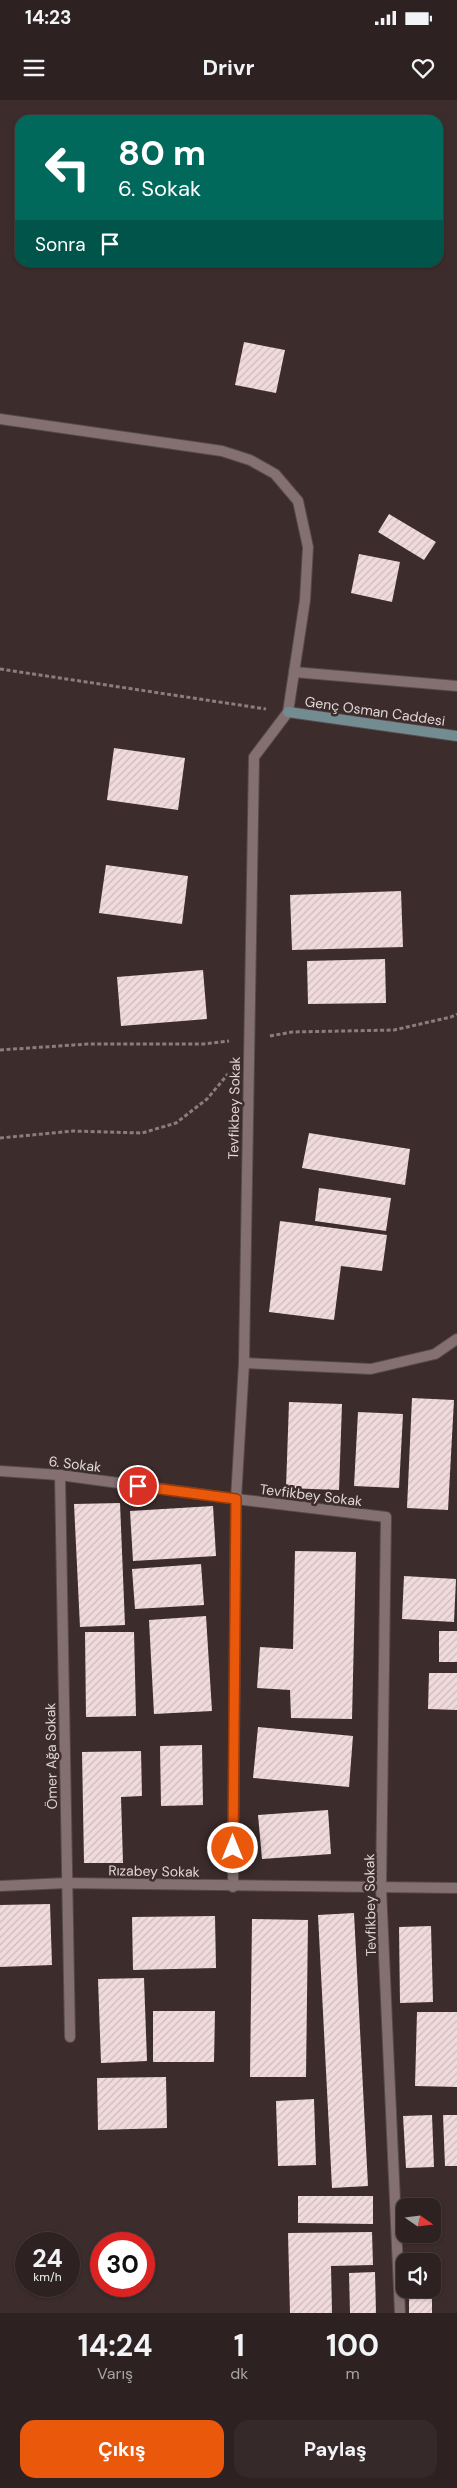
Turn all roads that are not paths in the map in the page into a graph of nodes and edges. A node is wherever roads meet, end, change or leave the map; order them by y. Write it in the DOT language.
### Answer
graph roads {
  1 [pos="0,419"];
  2 [pos="294,672"];
  3 [pos="457,686"];
  4 [pos="288,712"];
  5 [pos="457,736"];
  6 [pos="457,1339"];
  7 [pos="244,1363"];
  8 [pos="0,1471"];
  9 [pos="60,1475"];
  10 [pos="236,1499"];
  11 [pos="66,1883"];
  12 [pos="0,1886"];
  13 [pos="233,1887"];
  14 [pos="381,1888"];
  15 [pos="457,1888"];
  16 [pos="70,2038"];
  17 [pos="400,2313"];
  1 -- 2 [label="street"];
  2 -- 3 [label="street"];
  2 -- 4 [label="street"];
  4 -- 5 [label="street, Genç Osman Caddesi"];
  4 -- 7 [label="street, Tevfikbey Sokak"];
  6 -- 7 [label="street"];
  7 -- 10 [label="street, Tevfikbey Sokak"];
  8 -- 9 [label="street, 6. Sokak"];
  9 -- 10 [label="street, 6. Sokak"];
  9 -- 11 [label="street, Ömer Ağa Sokak"];
  10 -- 13 [label="street"];
  10 -- 14 [label="street, Tevfikbey Sokak"];
  11 -- 12 [label="street, Rızabey Sokak"];
  11 -- 13 [label="street, Rızabey Sokak"];
  11 -- 16 [label="street, Ömer Ağa Sokak"];
  13 -- 14 [label="street, Rızabey Sokak"];
  14 -- 15 [label="street, Rızabey Sokak"];
  14 -- 17 [label="street, Tevfikbey Sokak"];
}
